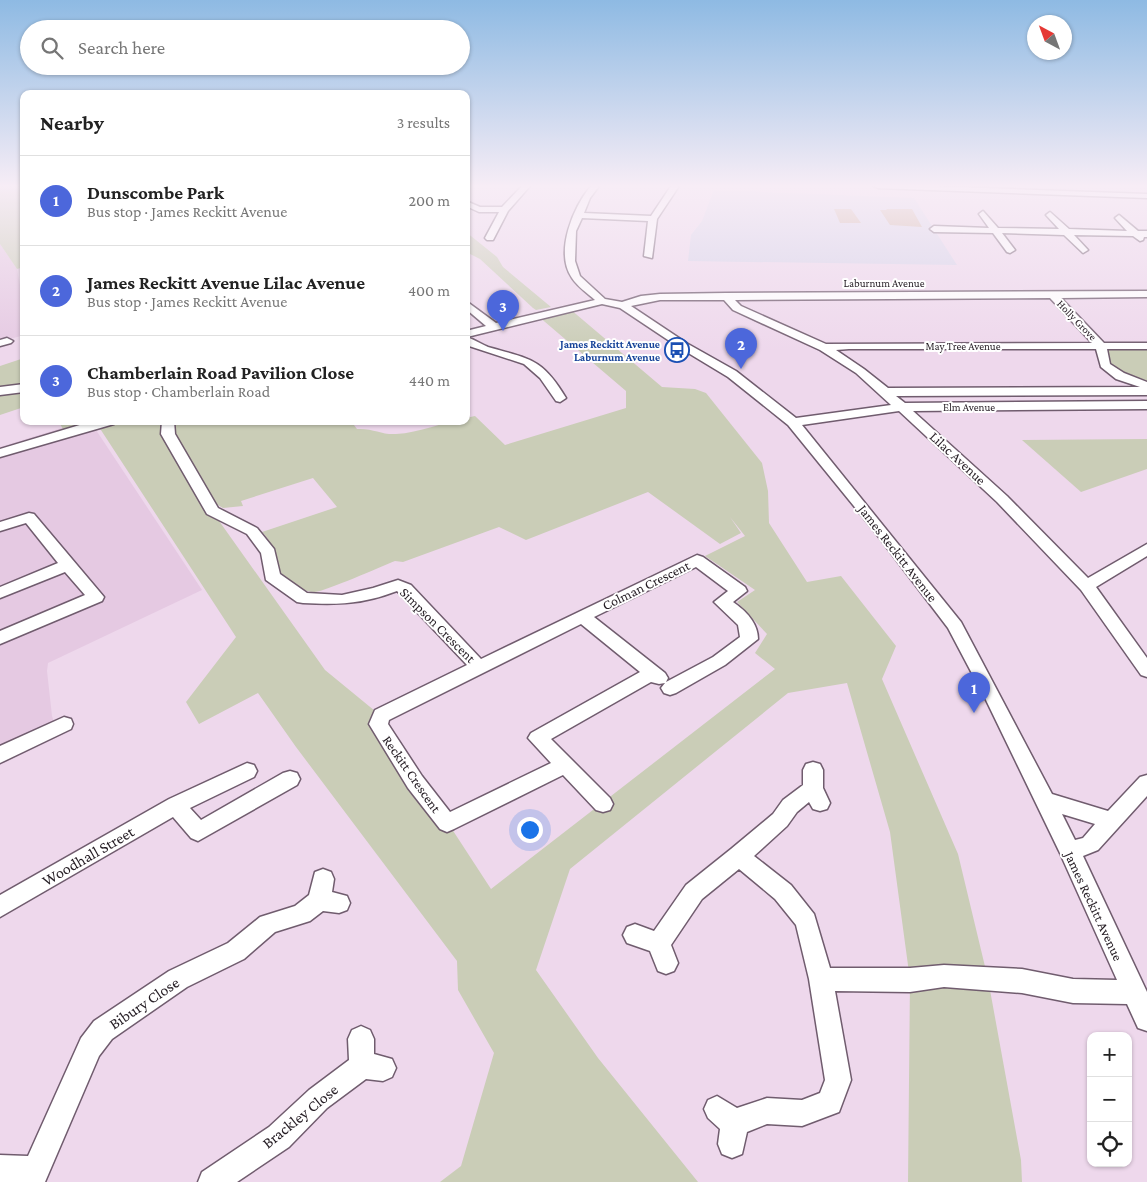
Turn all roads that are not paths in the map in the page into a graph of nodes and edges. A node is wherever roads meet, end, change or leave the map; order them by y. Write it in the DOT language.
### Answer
graph roads {
  1 [pos="571,241"];
  2 [pos="649,241"];
  3 [pos="1004,241"];
  4 [pos="1074,241"];
  5 [pos="1010,250"];
  6 [pos="1083,250"];
  7 [pos="646,254"];
  8 [pos="1052,294"];
  9 [pos="1147,294"];
  10 [pos="726,296"];
  11 [pos="602,300"];
  12 [pos="623,305"];
  13 [pos="470,307"];
  14 [pos="494,326"];
  15 [pos="470,333"];
  16 [pos="470,342"];
  17 [pos="1101,346"];
  18 [pos="1147,346"];
  19 [pos="824,348"];
  20 [pos="1147,386"];
  21 [pos="20,388"];
  22 [pos="0,391"];
  23 [pos="1147,391"];
  24 [pos="885,392"];
  25 [pos="561,400"];
  26 [pos="1147,405"];
  27 [pos="901,407"];
  28 [pos="793,422"];
  29 [pos="168,425"];
  30 [pos="68,426"];
  31 [pos="0,453"];
  32 [pos="0,527"];
  33 [pos="1147,549"];
  34 [pos="66,562"];
  35 [pos="1086,586"];
  36 [pos="0,593"];
  37 [pos="583,616"];
  38 [pos="0,638"];
  39 [pos="479,667"];
  40 [pos="1147,671"];
  41 [pos="652,673"];
  42 [pos="64,724"];
  43 [pos="0,755"];
  44 [pos="565,765"];
  45 [pos="247,771"];
  46 [pos="290,779"];
  47 [pos="1147,783"];
  48 [pos="815,787"];
  49 [pos="1044,800"];
  50 [pos="603,804"];
  51 [pos="176,805"];
  52 [pos="1112,821"];
  53 [pos="1070,851"];
  54 [pos="739,856"];
  55 [pos="327,894"];
  56 [pos="0,906"];
  57 [pos="635,935"];
  58 [pos="663,953"];
  59 [pos="821,979"];
  60 [pos="1134,992"];
  61 [pos="1147,1019"];
  62 [pos="361,1039"];
  63 [pos="727,1125"];
  64 [pos="0,1169"];
  65 [pos="33,1176"];
  66 [pos="212,1182"];
  1 -- 11 [label="street, James Reckitt Avenue"];
  2 -- 7 [label="street"];
  3 -- 5 [label="street"];
  4 -- 6 [label="street"];
  8 -- 9 [label="street, Laburnum Avenue"];
  8 -- 10 [label="street, Laburnum Avenue"];
  8 -- 17 [label="street, Holly Grove"];
  10 -- 12 [label="street, Laburnum Avenue"];
  10 -- 19 [label="street, Lilac Avenue"];
  11 -- 12 [label="street, James Reckitt Avenue"];
  11 -- 14 [label="street"];
  12 -- 28 [label="street, James Reckitt Avenue"];
  13 -- 14 [label="street"];
  14 -- 15 [label="street"];
  16 -- 25 [label="street"];
  17 -- 18 [label="street, May Tree Avenue"];
  17 -- 19 [label="street, May Tree Avenue"];
  17 -- 20 [label="street"];
  19 -- 24 [label="street, Lilac Avenue"];
  21 -- 22 [label="street"];
  23 -- 24 [label="street, Elm Avenue"];
  24 -- 27 [label="street, Lilac Avenue"];
  26 -- 27 [label="street, Elm Avenue"];
  27 -- 28 [label="street, Elm Avenue"];
  27 -- 35 [label="street, Lilac Avenue"];
  28 -- 49 [label="street, James Reckitt Avenue"];
  29 -- 39 [label="street, Simpson Crescent"];
  30 -- 31 [label="street"];
  32 -- 34 [label="street"];
  33 -- 35 [label="street"];
  34 -- 36 [label="street"];
  34 -- 38 [label="street"];
  35 -- 40 [label="street, Lilac Avenue"];
  37 -- 39 [label="street, Colman Crescent"];
  37 -- 41 [label="street, Colman Crescent"];
  37 -- 41 [label="street, Colman Crescent"];
  39 -- 44 [label="street, Reckitt Crescent"];
  41 -- 44 [label="street"];
  42 -- 43 [label="street"];
  44 -- 50 [label="street"];
  45 -- 51 [label="street, Woodhall Street"];
  46 -- 51 [label="street"];
  47 -- 52 [label="street"];
  48 -- 54 [label="street"];
  49 -- 52 [label="street"];
  49 -- 53 [label="street, James Reckitt Avenue"];
  51 -- 56 [label="street, Woodhall Street"];
  52 -- 53 [label="street"];
  53 -- 60 [label="street, James Reckitt Avenue"];
  54 -- 58 [label="street"];
  54 -- 59 [label="street"];
  55 -- 65 [label="street, Bibury Close"];
  57 -- 58 [label="street"];
  59 -- 60 [label="street"];
  59 -- 63 [label="street"];
  60 -- 61 [label="street, James Reckitt Avenue"];
  62 -- 66 [label="street, Brackley Close"];
  64 -- 65 [label="street"];
}
